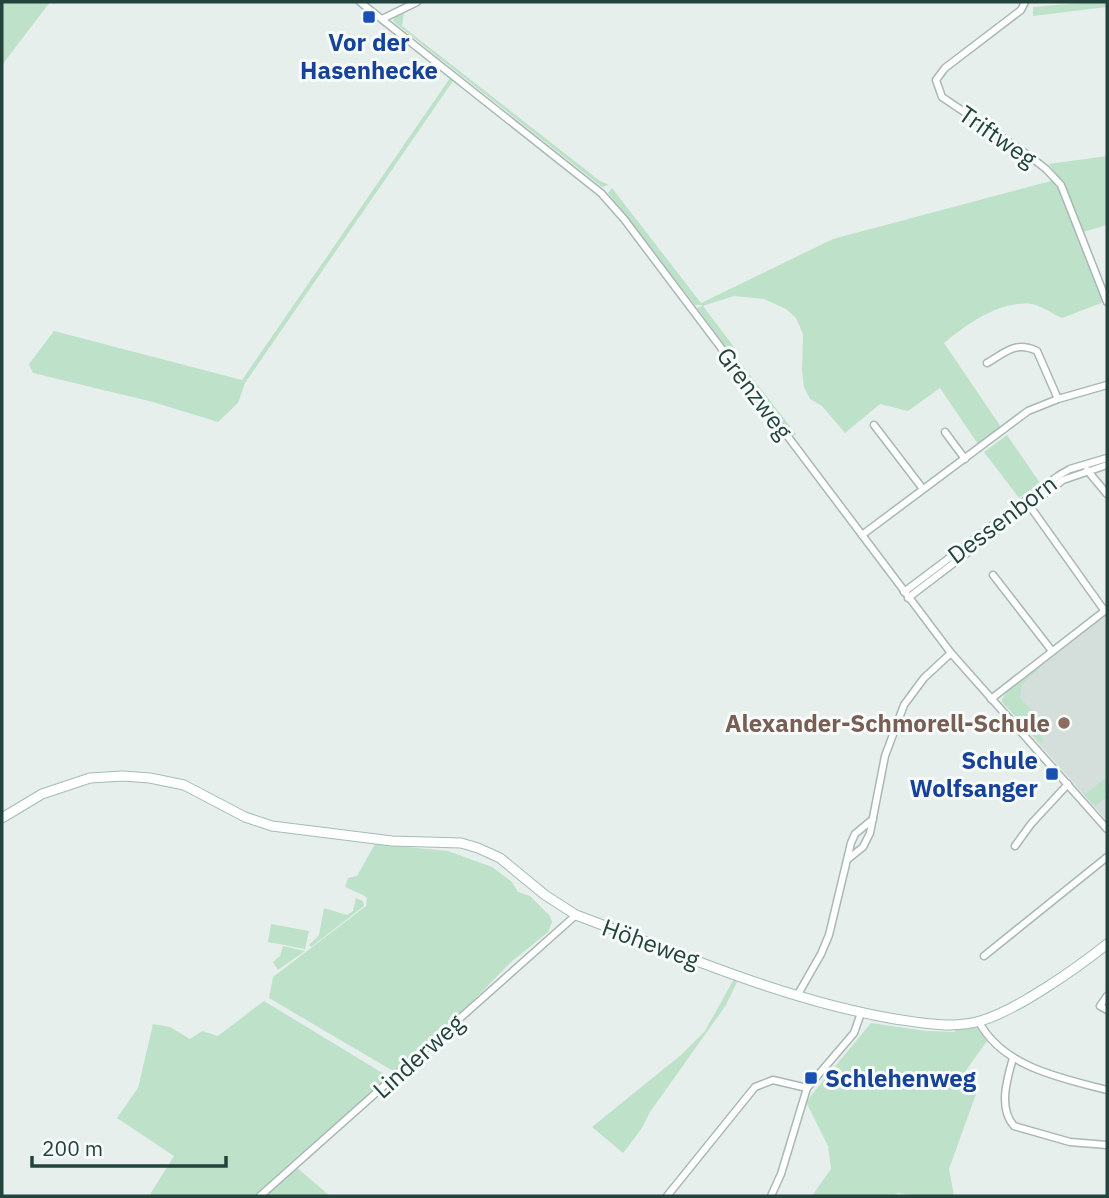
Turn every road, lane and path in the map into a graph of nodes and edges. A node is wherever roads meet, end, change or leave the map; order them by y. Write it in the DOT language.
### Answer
graph roads {
  1 [pos="360,2"];
  2 [pos="417,2"];
  3 [pos="1025,2"];
  4 [pos="382,19"];
  5 [pos="1107,302"];
  6 [pos="987,363"];
  7 [pos="1107,385"];
  8 [pos="1058,399"];
  9 [pos="874,425"];
  10 [pos="945,432"];
  11 [pos="1107,458"];
  12 [pos="965,459"];
  13 [pos="1107,464"];
  14 [pos="1087,470"];
  15 [pos="923,489"];
  16 [pos="1107,494"];
  17 [pos="1029,505"];
  18 [pos="862,535"];
  19 [pos="993,575"];
  20 [pos="906,595"];
  21 [pos="1105,610"];
  22 [pos="1052,651"];
  23 [pos="951,653"];
  24 [pos="991,699"];
  25 [pos="1068,784"];
  26 [pos="2,818"];
  27 [pos="873,819"];
  28 [pos="1107,829"];
  29 [pos="1015,846"];
  30 [pos="1107,857"];
  31 [pos="848,859"];
  32 [pos="576,915"];
  33 [pos="1107,944"];
  34 [pos="984,956"];
  35 [pos="797,996"];
  36 [pos="1107,996"];
  37 [pos="1107,1010"];
  38 [pos="861,1013"];
  39 [pos="979,1022"];
  40 [pos="1013,1058"];
  41 [pos="807,1088"];
  42 [pos="1107,1090"];
  43 [pos="1107,1145"];
  44 [pos="260,1196"];
  45 [pos="667,1196"];
  46 [pos="771,1196"];
  1 -- 4 [label="street, Grenzweg"];
  2 -- 4 [label="street"];
  3 -- 5 [label="street, Triftweg"];
  4 -- 18 [label="street, Grenzweg"];
  6 -- 8 [label="street"];
  7 -- 8 [label="street"];
  8 -- 12 [label="street"];
  9 -- 15 [label="street"];
  10 -- 12 [label="street"];
  11 -- 20 [label="street, Dessenborn"];
  12 -- 15 [label="street"];
  13 -- 14 [label="street, Dessenborn"];
  14 -- 16 [label="street"];
  14 -- 17 [label="street, Dessenborn"];
  15 -- 18 [label="street"];
  17 -- 20 [label="street, Dessenborn"];
  17 -- 21 [label="street"];
  18 -- 20 [label="street, Grenzweg"];
  19 -- 22 [label="street"];
  20 -- 23 [label="street, Grenzweg"];
  21 -- 22 [label="street"];
  22 -- 24 [label="street"];
  23 -- 24 [label="street, Grenzweg"];
  23 -- 27 [label="street"];
  24 -- 25 [label="street, Grenzweg"];
  25 -- 28 [label="street, Grenzweg"];
  25 -- 29 [label="street"];
  26 -- 32 [label="street, Höheweg"];
  27 -- 31 [label="street"];
  27 -- 31 [label="street"];
  30 -- 34 [label="street"];
  31 -- 35 [label="street"];
  32 -- 35 [label="street, Höheweg"];
  32 -- 44 [label="street, Linderweg"];
  33 -- 39 [label="street, Höheweg"];
  35 -- 38 [label="street, Höheweg"];
  36 -- 37 [label="street"];
  38 -- 39 [label="street, Höheweg"];
  38 -- 41 [label="street"];
  39 -- 40 [label="street"];
  40 -- 42 [label="street"];
  40 -- 43 [label="street"];
  41 -- 45 [label="street"];
  41 -- 46 [label="street"];
}
